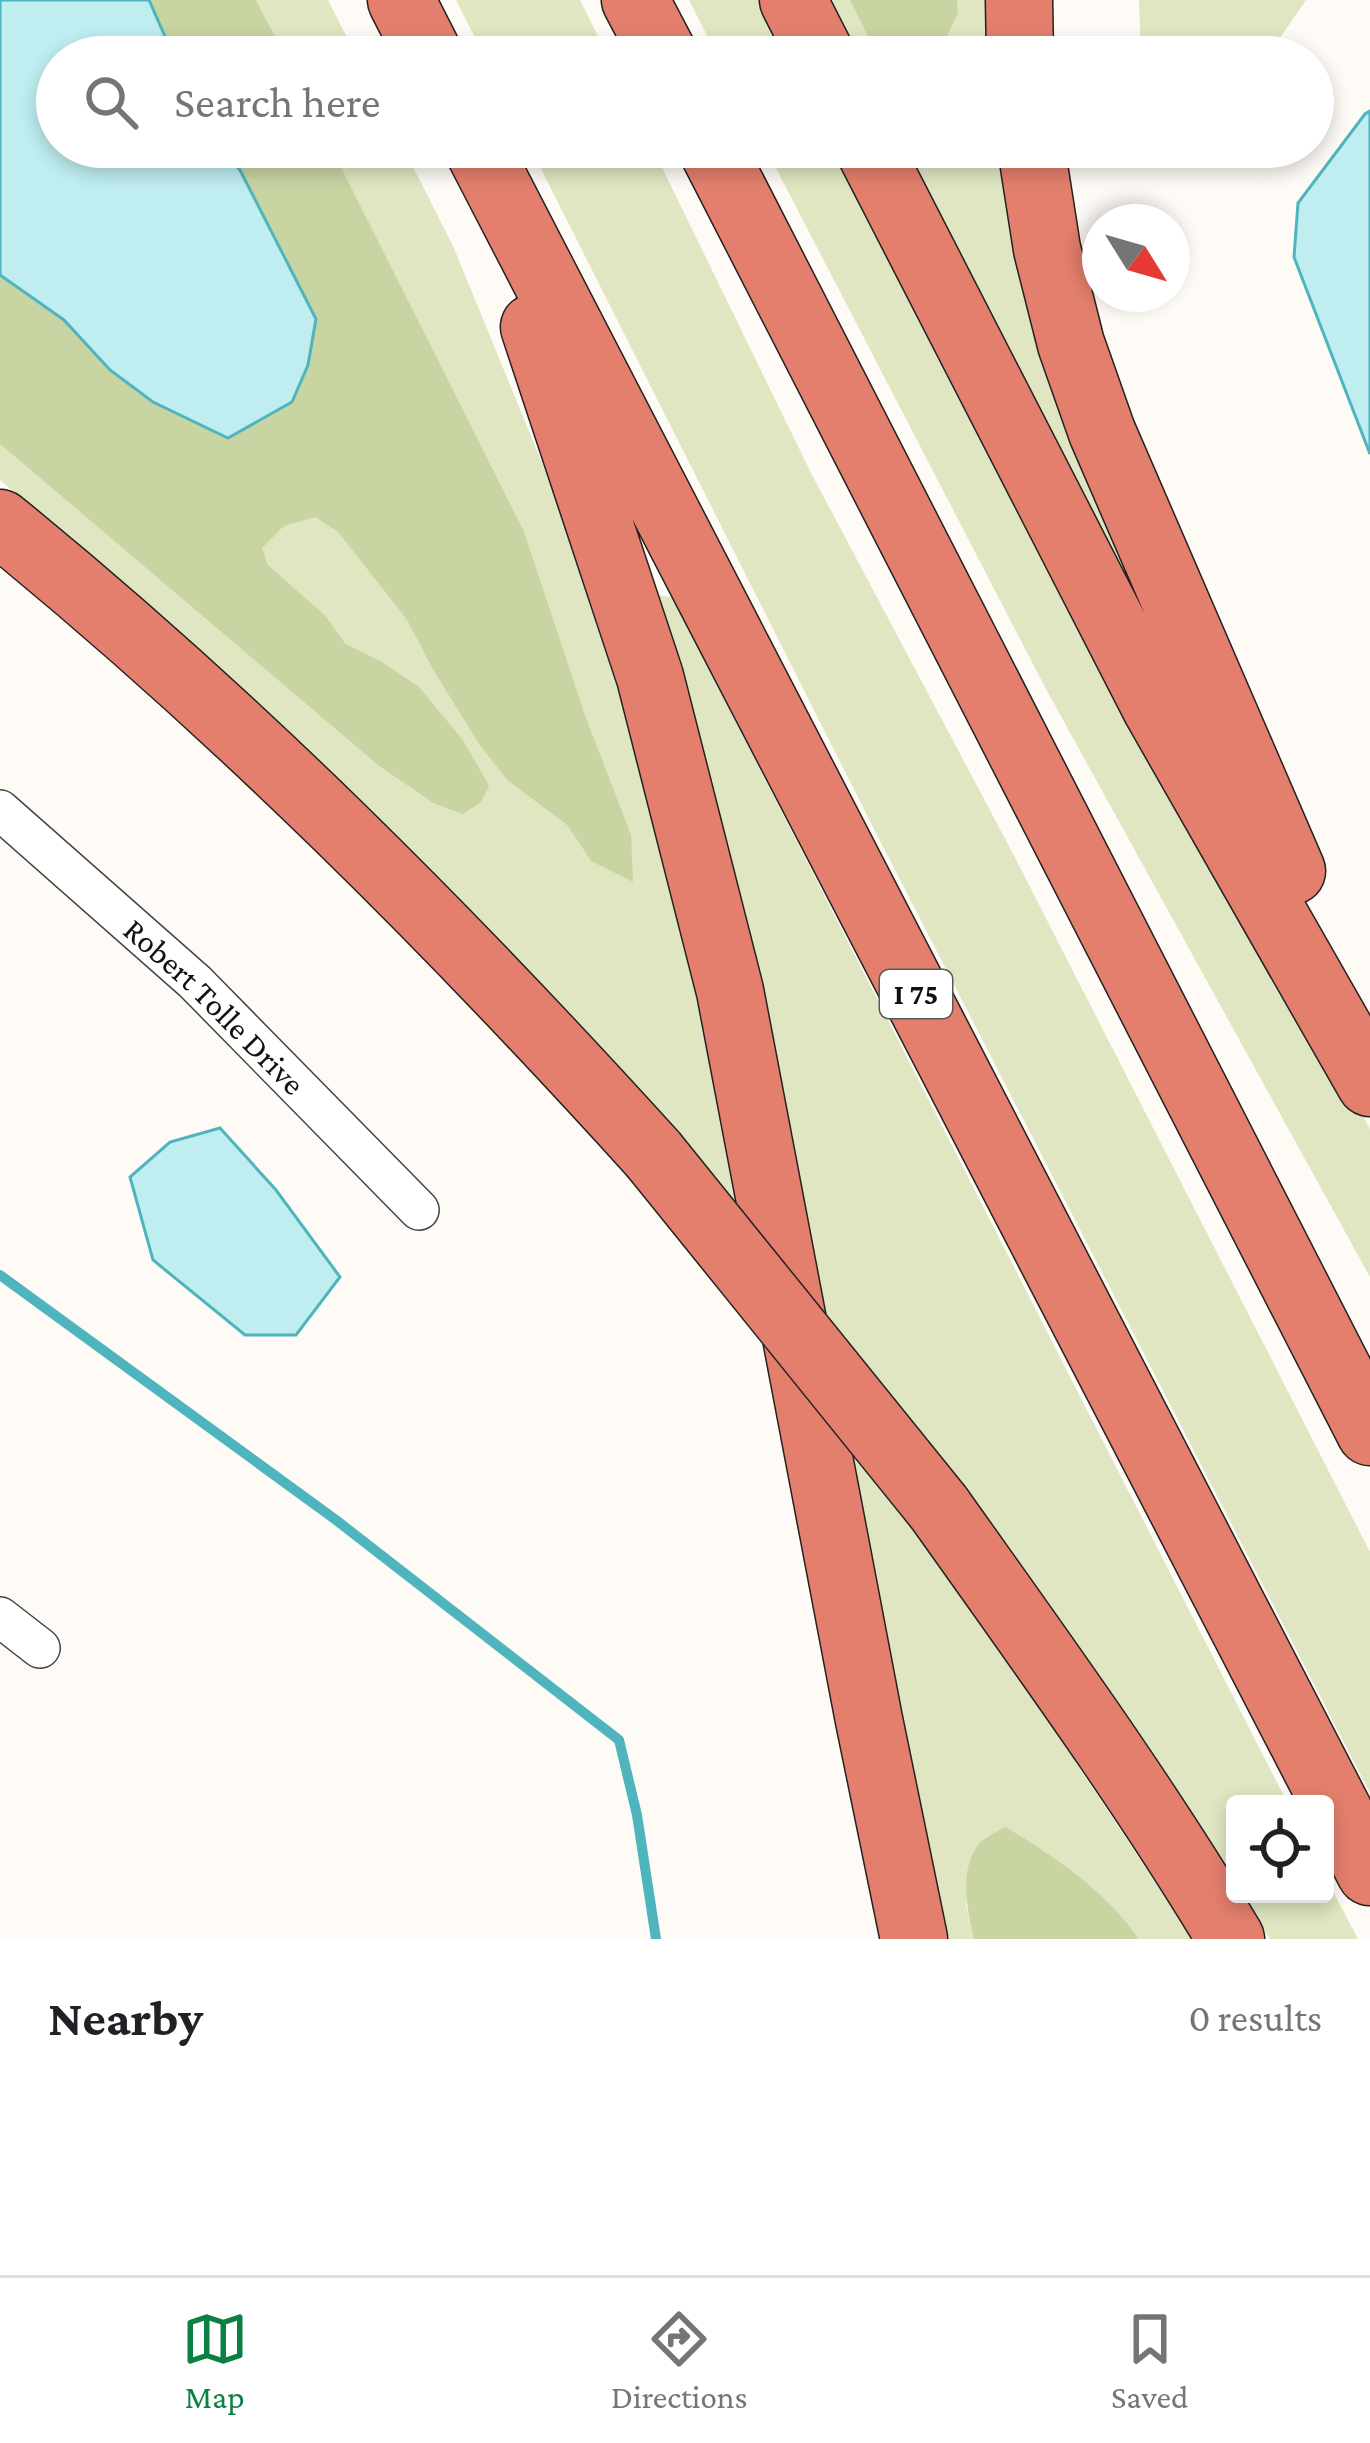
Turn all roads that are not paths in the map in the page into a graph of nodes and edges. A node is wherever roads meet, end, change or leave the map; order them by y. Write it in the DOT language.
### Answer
graph roads {
  1 [pos="401,0"];
  2 [pos="635,0"];
  3 [pos="793,0"];
  4 [pos="1019,0"];
  5 [pos="419,36"];
  6 [pos="653,36"];
  7 [pos="811,36"];
  8 [pos="1020,36"];
  9 [pos="483,168"];
  10 [pos="487,168"];
  11 [pos="722,168"];
  12 [pos="879,168"];
  13 [pos="1034,168"];
  14 [pos="0,523"];
  15 [pos="1030,767"];
  16 [pos="0,810"];
  17 [pos="1370,1051"];
  18 [pos="1370,1084"];
  19 [pos="419,1210"];
  20 [pos="1370,1340"];
  21 [pos="1370,1432"];
  22 [pos="0,1617"];
  23 [pos="40,1648"];
  24 [pos="1370,1872"];
  25 [pos="914,1939"];
  26 [pos="1231,1939"];
  1 -- 5 [label="highway"];
  2 -- 6 [label="highway"];
  3 -- 7 [label="highway"];
  4 -- 8 [label="highway"];
  9 -- 25 [label="highway"];
  10 -- 24 [label="highway, I 75"];
  11 -- 15 [label="highway"];
  12 -- 18 [label="highway"];
  13 -- 17 [label="highway"];
  14 -- 26 [label="highway, bridge"];
  15 -- 20 [label="highway"];
  15 -- 21 [label="highway"];
  16 -- 19 [label="street, Robert Tolle Drive"];
  22 -- 23 [label="street"];
}
